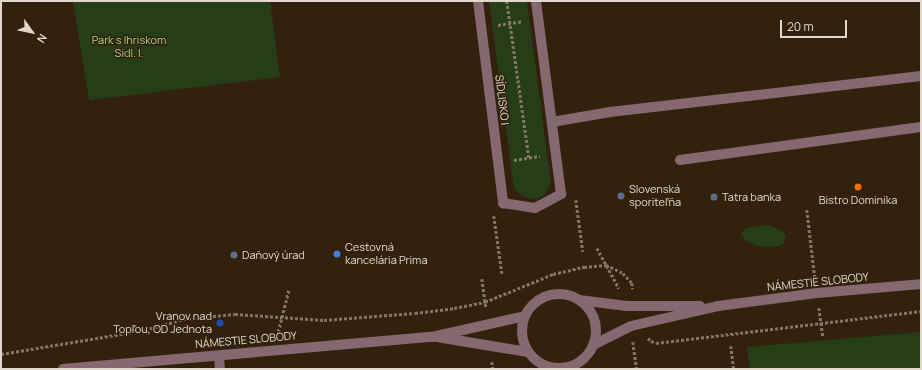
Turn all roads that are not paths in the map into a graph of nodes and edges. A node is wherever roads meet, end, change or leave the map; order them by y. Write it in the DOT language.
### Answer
graph roads {
  1 [pos="478,1"];
  2 [pos="536,1"];
  3 [pos="921,76"];
  4 [pos="552,122"];
  5 [pos="921,127"];
  6 [pos="680,160"];
  7 [pos="921,284"];
  8 [pos="579,300"];
  9 [pos="718,306"];
  10 [pos="525,316"];
  11 [pos="432,336"];
  12 [pos="593,344"];
  13 [pos="528,352"];
  14 [pos="219,356"];
  15 [pos="579,366"];
  16 [pos="546,368"];
  17 [pos="63,369"];
  18 [pos="220,369"];
  1 -- 4 [label="street, SÍDLISKO I"];
  2 -- 4 [label="street"];
  3 -- 4 [label="street"];
  5 -- 6 [label="street"];
  7 -- 9 [label="street, NÁMESTIE SLOBODY"];
  8 -- 9 [label="street, NÁMESTIE SLOBODY"];
  8 -- 10 [label="street"];
  8 -- 12 [label="street"];
  9 -- 12 [label="street, NÁMESTIE SLOBODY"];
  10 -- 11 [label="street, NÁMESTIE SLOBODY"];
  10 -- 13 [label="street"];
  11 -- 13 [label="street, NÁMESTIE SLOBODY"];
  11 -- 14 [label="street, NÁMESTIE SLOBODY"];
  12 -- 15 [label="street"];
  13 -- 16 [label="street"];
  14 -- 17 [label="street, NÁMESTIE SLOBODY"];
  14 -- 18 [label="street"];
  15 -- 16 [label="street"];
}
